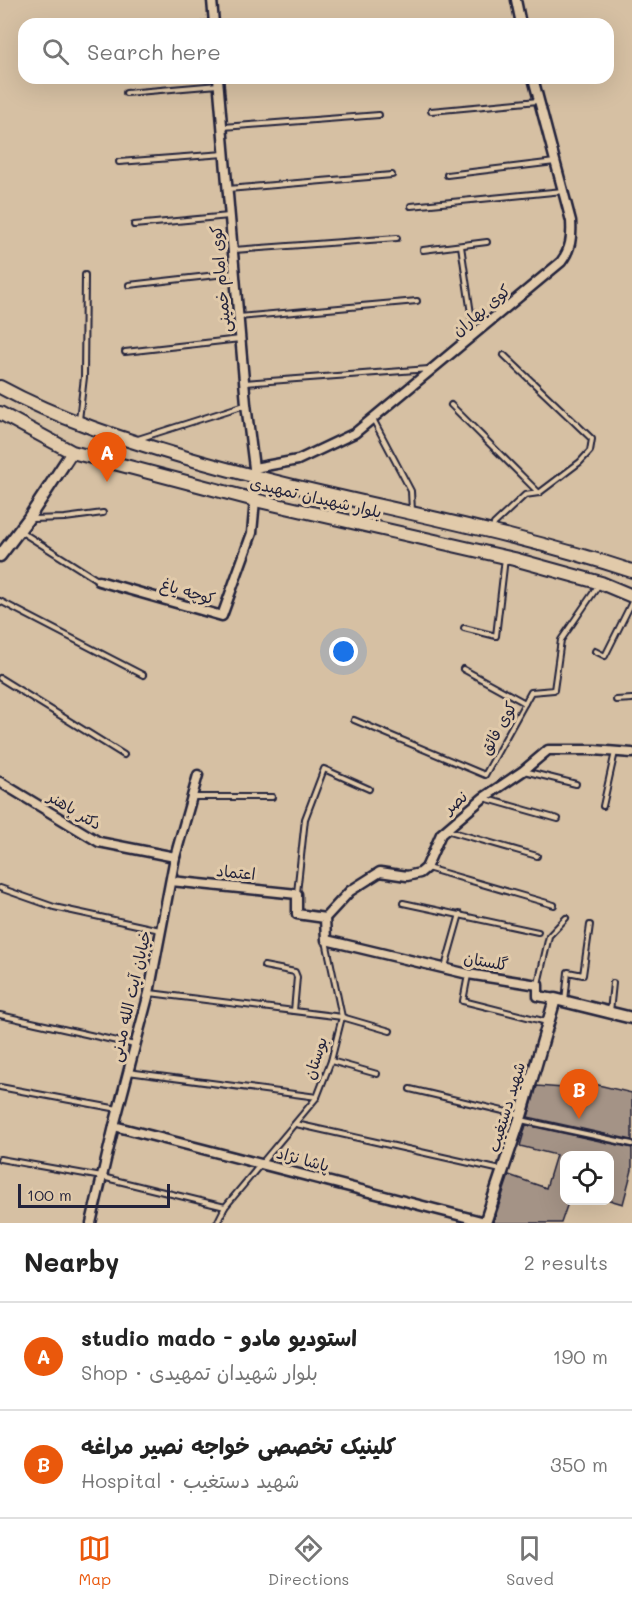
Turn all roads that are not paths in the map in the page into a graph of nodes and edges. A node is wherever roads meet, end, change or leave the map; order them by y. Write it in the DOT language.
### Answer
graph roads {
  1 [pos="212,0"];
  2 [pos="516,0"];
  3 [pos="213,18"];
  4 [pos="520,18"];
  5 [pos="195,84"];
  6 [pos="218,84"];
  7 [pos="534,84"];
  8 [pos="126,93"];
  9 [pos="538,100"];
  10 [pos="431,111"];
  11 [pos="379,115"];
  12 [pos="222,127"];
  13 [pos="225,154"];
  14 [pos="119,162"];
  15 [pos="556,162"];
  16 [pos="392,175"];
  17 [pos="447,175"];
  18 [pos="228,189"];
  19 [pos="564,191"];
  20 [pos="411,206"];
  21 [pos="230,216"];
  22 [pos="134,225"];
  23 [pos="397,238"];
  24 [pos="487,242"];
  25 [pos="461,246"];
  26 [pos="233,250"];
  27 [pos="423,250"];
  28 [pos="235,273"];
  29 [pos="85,275"];
  30 [pos="129,285"];
  31 [pos="417,301"];
  32 [pos="239,317"];
  33 [pos="474,335"];
  34 [pos="241,339"];
  35 [pos="125,352"];
  36 [pos="504,355"];
  37 [pos="434,369"];
  38 [pos="244,383"];
  39 [pos="0,387"];
  40 [pos="246,404"];
  41 [pos="451,405"];
  42 [pos="0,413"];
  43 [pos="373,419"];
  44 [pos="79,424"];
  45 [pos="132,441"];
  46 [pos="72,452"];
  47 [pos="254,473"];
  48 [pos="539,494"];
  49 [pos="255,500"];
  50 [pos="412,512"];
  51 [pos="103,513"];
  52 [pos="28,519"];
  53 [pos="19,530"];
  54 [pos="492,532"];
  55 [pos="1,550"];
  56 [pos="505,557"];
  57 [pos="632,571"];
  58 [pos="99,581"];
  59 [pos="600,583"];
  60 [pos="632,596"];
  61 [pos="0,601"];
  62 [pos="632,602"];
  63 [pos="464,628"];
  64 [pos="595,651"];
  65 [pos="464,669"];
  66 [pos="143,675"];
  67 [pos="0,678"];
  68 [pos="632,699"];
  69 [pos="616,700"];
  70 [pos="525,703"];
  71 [pos="354,720"];
  72 [pos="615,752"];
  73 [pos="632,753"];
  74 [pos="124,755"];
  75 [pos="523,771"];
  76 [pos="198,775"];
  77 [pos="0,782"];
  78 [pos="576,784"];
  79 [pos="369,789"];
  80 [pos="193,797"];
  81 [pos="272,797"];
  82 [pos="483,798"];
  83 [pos="603,806"];
  84 [pos="558,819"];
  85 [pos="445,830"];
  86 [pos="537,856"];
  87 [pos="175,857"];
  88 [pos="426,868"];
  89 [pos="171,880"];
  90 [pos="0,888"];
  91 [pos="297,894"];
  92 [pos="404,903"];
  93 [pos="554,905"];
  94 [pos="460,914"];
  95 [pos="326,918"];
  96 [pos="566,918"];
  97 [pos="590,925"];
  98 [pos="160,930"];
  99 [pos="538,932"];
  100 [pos="326,940"];
  101 [pos="264,966"];
  102 [pos="445,968"];
  103 [pos="468,974"];
  104 [pos="614,983"];
  105 [pos="538,985"];
  106 [pos="150,993"];
  107 [pos="560,1000"];
  108 [pos="294,1011"];
  109 [pos="610,1013"];
  110 [pos="0,1015"];
  111 [pos="342,1017"];
  112 [pos="632,1018"];
  113 [pos="548,1023"];
  114 [pos="390,1031"];
  115 [pos="135,1045"];
  116 [pos="332,1060"];
  117 [pos="128,1072"];
  118 [pos="377,1074"];
  119 [pos="0,1087"];
  120 [pos="410,1089"];
  121 [pos="317,1097"];
  122 [pos="118,1110"];
  123 [pos="520,1118"];
  124 [pos="296,1124"];
  125 [pos="114,1126"];
  126 [pos="632,1144"];
  127 [pos="0,1159"];
  128 [pos="262,1164"];
  129 [pos="502,1170"];
  130 [pos="102,1177"];
  131 [pos="225,1207"];
  132 [pos="485,1222"];
  133 [pos="91,1223"];
  134 [pos="217,1223"];
  1 -- 3 [label="street"];
  2 -- 4 [label="street"];
  5 -- 8 [label="lane"];
  6 -- 12 [label="street, کوی امام خمینی"];
  7 -- 9 [label="street, کوی بهاران"];
  9 -- 10 [label="lane"];
  9 -- 15 [label="street, کوی بهاران"];
  11 -- 12 [label="lane"];
  12 -- 13 [label="street, کوی امام خمینی"];
  13 -- 14 [label="lane"];
  13 -- 18 [label="street, کوی امام خمینی"];
  15 -- 17 [label="lane"];
  15 -- 19 [label="street, کوی بهاران"];
  16 -- 18 [label="lane"];
  18 -- 21 [label="street, کوی امام خمینی"];
  19 -- 20 [label="lane"];
  19 -- 33 [label="street, کوی بهاران"];
  21 -- 22 [label="lane"];
  21 -- 26 [label="street, کوی امام خمینی"];
  23 -- 26 [label="lane"];
  24 -- 25 [label="lane"];
  25 -- 27 [label="lane"];
  25 -- 33 [label="lane"];
  26 -- 28 [label="street, کوی امام خمینی"];
  28 -- 30 [label="lane"];
  28 -- 32 [label="street, کوی امام خمینی"];
  29 -- 44 [label="lane"];
  31 -- 32 [label="lane"];
  32 -- 34 [label="street, کوی امام خمینی"];
  33 -- 37 [label="street, کوی بهاران"];
  34 -- 35 [label="lane"];
  34 -- 38 [label="street, کوی امام خمینی"];
  36 -- 48 [label="lane"];
  37 -- 38 [label="lane"];
  37 -- 43 [label="street, کوی بهاران"];
  38 -- 40 [label="street, کوی امام خمینی"];
  39 -- 44 [label="main road, بلوار شهیدان تمهیدی"];
  40 -- 45 [label="lane"];
  40 -- 47 [label="street, کوی امام خمینی"];
  41 -- 48 [label="lane"];
  42 -- 46 [label="main road, بلوار شهیدان تمهیدی"];
  43 -- 47 [label="street, کوی بهاران"];
  43 -- 50 [label="lane"];
  44 -- 45 [label="main road, بلوار شهیدان تمهیدی"];
  45 -- 47 [label="main road, بلوار شهیدان تمهیدی"];
  46 -- 49 [label="main road, بلوار شهیدان تمهیدی"];
  46 -- 52 [label="street"];
  47 -- 49 [label="street, کوی امام خمینی"];
  47 -- 50 [label="main road, بلوار شهیدان تمهیدی"];
  48 -- 54 [label="lane"];
  49 -- 56 [label="main road, بلوار شهیدان تمهیدی"];
  49 -- 58 [label="street, کوچه باغ"];
  50 -- 54 [label="main road, بلوار شهیدان تمهیدی"];
  51 -- 52 [label="lane"];
  52 -- 53 [label="street"];
  53 -- 55 [label="street"];
  53 -- 58 [label="lane"];
  54 -- 57 [label="main road, بلوار شهیدان تمهیدی"];
  56 -- 59 [label="main road, بلوار شهیدان تمهیدی"];
  56 -- 63 [label="lane"];
  59 -- 60 [label="main road, بلوار شهیدان تمهیدی"];
  59 -- 70 [label="lane, کوی فائق"];
  61 -- 66 [label="lane"];
  62 -- 64 [label="lane"];
  65 -- 70 [label="lane"];
  67 -- 74 [label="lane"];
  68 -- 69 [label="lane"];
  70 -- 71 [label="lane, کوی فائق"];
  72 -- 73 [label="street, نصر"];
  72 -- 75 [label="street, نصر"];
  72 -- 83 [label="lane"];
  75 -- 78 [label="lane"];
  75 -- 82 [label="street, نصر"];
  76 -- 80 [label="street, خیابان آیت الله مدنی"];
  77 -- 87 [label="street, دکتر باهنر"];
  79 -- 91 [label="lane"];
  80 -- 81 [label="lane"];
  80 -- 87 [label="street, خیابان آیت الله مدنی"];
  82 -- 84 [label="lane"];
  82 -- 85 [label="street, نصر"];
  85 -- 86 [label="lane"];
  85 -- 88 [label="street, نصر"];
  87 -- 89 [label="street, خیابان آیت الله مدنی"];
  88 -- 93 [label="lane"];
  88 -- 95 [label="street"];
  89 -- 91 [label="street, اعتماد"];
  89 -- 98 [label="street, خیابان آیت الله مدنی"];
  90 -- 98 [label="lane"];
  91 -- 95 [label="street"];
  92 -- 94 [label="lane"];
  94 -- 99 [label="lane"];
  94 -- 102 [label="lane"];
  95 -- 100 [label="street, بوستان"];
  96 -- 105 [label="lane"];
  97 -- 107 [label="lane"];
  98 -- 106 [label="street, خیابان آیت الله مدنی"];
  100 -- 102 [label="street, گلستان"];
  100 -- 111 [label="lane, بوستان"];
  101 -- 108 [label="lane"];
  102 -- 103 [label="street, گلستان"];
  103 -- 105 [label="street, گلستان"];
  103 -- 113 [label="lane"];
  104 -- 109 [label="lane"];
  105 -- 107 [label="street"];
  106 -- 108 [label="lane"];
  106 -- 115 [label="street, خیابان آیت الله مدنی"];
  107 -- 109 [label="street"];
  107 -- 113 [label="street, شهید دستغیب"];
  108 -- 111 [label="lane"];
  109 -- 112 [label="street"];
  110 -- 115 [label="lane"];
  111 -- 114 [label="lane"];
  111 -- 116 [label="lane, بوستان"];
  113 -- 123 [label="street, شهید دستغیب"];
  115 -- 117 [label="street, خیابان آیت الله مدنی"];
  116 -- 118 [label="lane"];
  116 -- 121 [label="lane, بوستان"];
  117 -- 121 [label="lane"];
  117 -- 122 [label="street, خیابان آیت الله مدنی"];
  119 -- 122 [label="lane"];
  120 -- 123 [label="lane"];
  121 -- 124 [label="lane, بوستان"];
  122 -- 125 [label="street, خیابان آیت الله مدنی"];
  123 -- 126 [label="lane"];
  123 -- 129 [label="street, شهید دستغیب"];
  124 -- 128 [label="lane, بوستان"];
  124 -- 129 [label="lane"];
  125 -- 128 [label="street, پاشا نژاد"];
  125 -- 130 [label="street, خیابان آیت الله مدنی"];
  127 -- 130 [label="lane"];
  128 -- 131 [label="lane, بوستان"];
  128 -- 132 [label="street, پاشا نژاد"];
  129 -- 132 [label="street, شهید دستغیب"];
  130 -- 131 [label="lane"];
  130 -- 133 [label="street, خیابان آیت الله مدنی"];
  131 -- 134 [label="lane, بوستان"];
}
